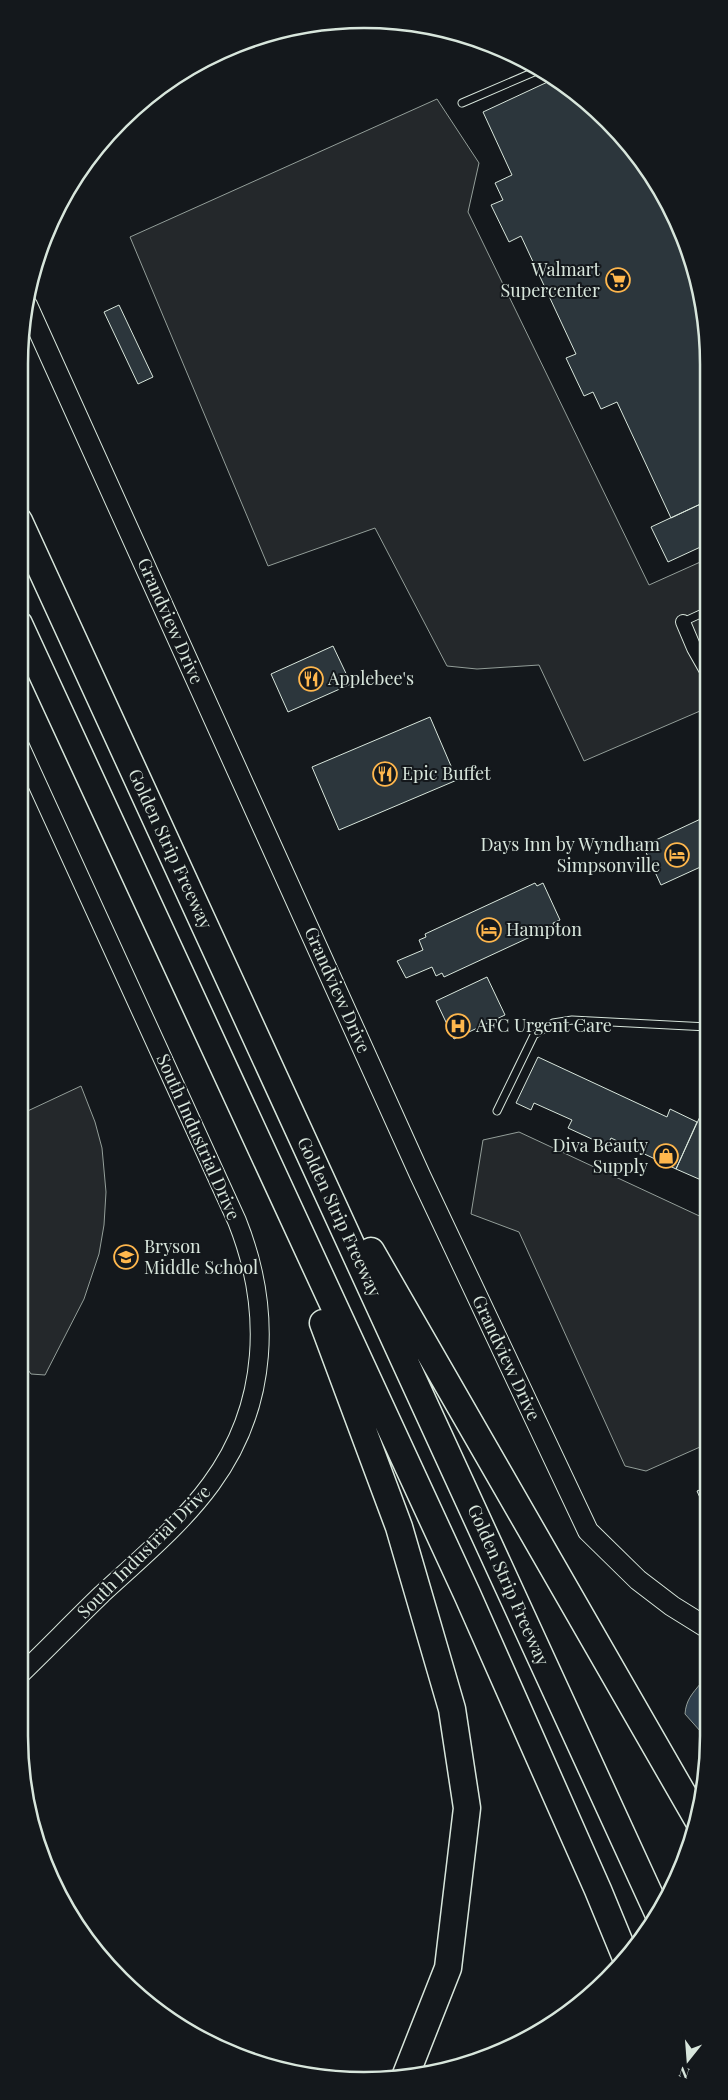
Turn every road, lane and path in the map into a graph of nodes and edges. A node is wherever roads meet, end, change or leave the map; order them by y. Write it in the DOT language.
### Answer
graph roads {
  1 [pos="532,73"];
  2 [pos="462,103"];
  3 [pos="31,316"];
  4 [pos="28,541"];
  5 [pos="700,614"];
  6 [pos="683,622"];
  7 [pos="28,644"];
  8 [pos="700,659"];
  9 [pos="28,764"];
  10 [pos="700,1027"];
  11 [pos="290,1110"];
  12 [pos="497,1111"];
  13 [pos="249,1123"];
  14 [pos="700,1623"];
  15 [pos="28,1667"];
  16 [pos="692,1810"];
  17 [pos="654,1905"];
  18 [pos="623,1951"];
  19 [pos="408,2070"];
  1 -- 2 [label="lane"];
  3 -- 14 [label="main road, Grandview Drive"];
  4 -- 11 [label="highway, Golden Strip Freeway"];
  5 -- 6 [label="lane"];
  6 -- 8 [label="street"];
  7 -- 13 [label="highway"];
  9 -- 15 [label="street, South Industrial Drive"];
  10 -- 12 [label="lane"];
  11 -- 16 [label="highway"];
  11 -- 17 [label="highway, Golden Strip Freeway"];
  13 -- 18 [label="highway"];
  13 -- 19 [label="highway"];
}
